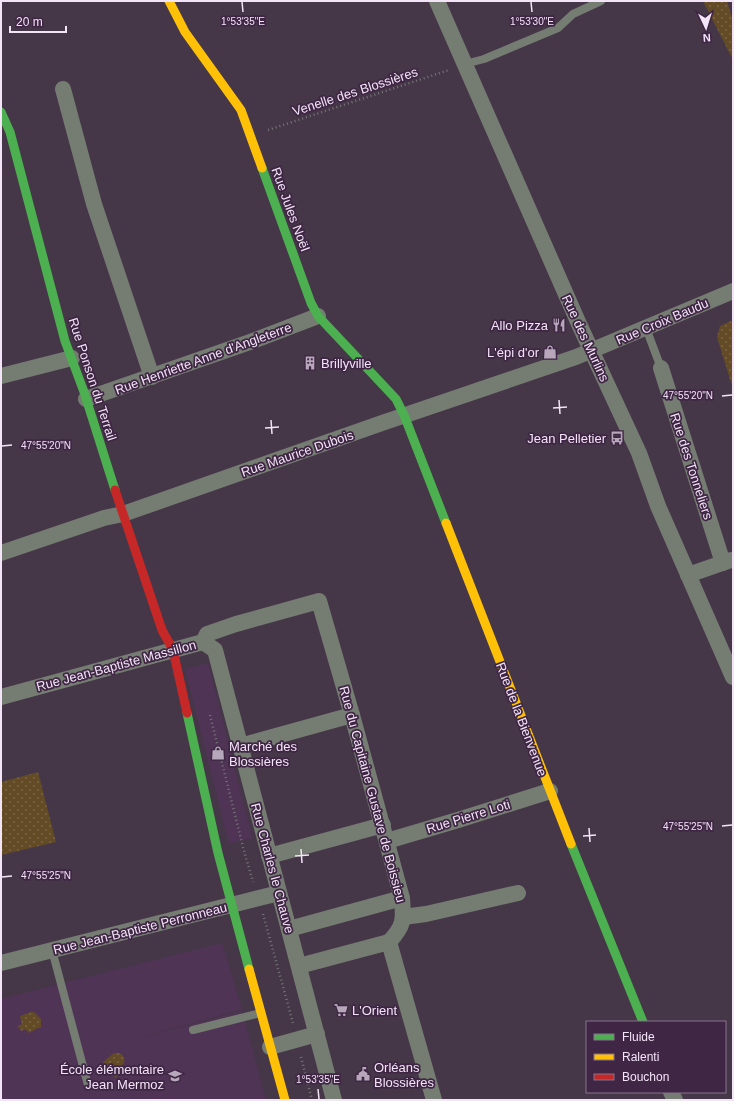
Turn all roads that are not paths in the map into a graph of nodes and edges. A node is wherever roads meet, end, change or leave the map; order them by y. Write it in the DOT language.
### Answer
graph roads {
  1 [pos="169,1"];
  2 [pos="437,1"];
  3 [pos="601,1"];
  4 [pos="465,64"];
  5 [pos="63,89"];
  6 [pos="1,112"];
  7 [pos="733,291"];
  8 [pos="318,316"];
  9 [pos="646,328"];
  10 [pos="591,350"];
  11 [pos="72,358"];
  12 [pos="661,368"];
  13 [pos="1,376"];
  14 [pos="152,377"];
  15 [pos="86,399"];
  16 [pos="404,416"];
  17 [pos="123,514"];
  18 [pos="1,553"];
  19 [pos="728,561"];
  20 [pos="688,575"];
  21 [pos="319,601"];
  22 [pos="203,642"];
  23 [pos="173,650"];
  24 [pos="733,677"];
  25 [pos="1,696"];
  26 [pos="352,715"];
  27 [pos="240,746"];
  28 [pos="550,791"];
  29 [pos="385,833"];
  30 [pos="269,856"];
  31 [pos="279,893"];
  32 [pos="518,893"];
  33 [pos="402,898"];
  34 [pos="231,905"];
  35 [pos="404,917"];
  36 [pos="289,929"];
  37 [pos="389,942"];
  38 [pos="52,950"];
  39 [pos="1,964"];
  40 [pos="299,966"];
  41 [pos="260,1012"];
  42 [pos="643,1021"];
  43 [pos="193,1030"];
  44 [pos="317,1034"];
  45 [pos="270,1046"];
  46 [pos="88,1085"];
  47 [pos="285,1100"];
  48 [pos="334,1100"];
  49 [pos="434,1100"];
  1 -- 8 [label="street, Rue Jules Noël"];
  2 -- 4 [label="street, Rue des Murlins"];
  3 -- 4 [label="lane"];
  4 -- 10 [label="street, Rue des Murlins"];
  5 -- 14 [label="street"];
  6 -- 11 [label="street, Rue Ponson du Terrail"];
  7 -- 9 [label="street, Rue Croix Baudu"];
  8 -- 14 [label="street, Rue Henriette Anne d'Angleterre"];
  8 -- 16 [label="street, Rue Jules Noël"];
  9 -- 10 [label="street, Rue Croix Baudu"];
  9 -- 12 [label="lane"];
  10 -- 16 [label="street, Rue Maurice Dubois"];
  10 -- 20 [label="street, Rue des Murlins"];
  11 -- 13 [label="street"];
  11 -- 15 [label="street, Rue Ponson du Terrail"];
  12 -- 19 [label="street, Rue des Tonneliers"];
  14 -- 15 [label="street, Rue Henriette Anne d'Angleterre"];
  15 -- 17 [label="street, Rue Ponson du Terrail"];
  16 -- 17 [label="street, Rue Maurice Dubois"];
  16 -- 28 [label="street, Rue de la Bienvenue"];
  17 -- 18 [label="street, Rue Maurice Dubois"];
  17 -- 23 [label="street, Rue Ponson du Terrail"];
  19 -- 20 [label="street, Rue des Tonneliers"];
  20 -- 24 [label="street, Rue des Murlins"];
  21 -- 22 [label="street, Rue Jean-Baptiste Massillon"];
  21 -- 26 [label="street, Rue du Capitaine Gustave de Boissieu"];
  22 -- 23 [label="street, Rue Jean-Baptiste Massillon"];
  22 -- 27 [label="street, Rue Charles le Chauve"];
  23 -- 25 [label="street, Rue Jean-Baptiste Massillon"];
  23 -- 34 [label="street"];
  26 -- 27 [label="street"];
  26 -- 29 [label="street, Rue du Capitaine Gustave de Boissieu"];
  27 -- 30 [label="street, Rue Charles le Chauve"];
  28 -- 29 [label="street, Rue Pierre Loti"];
  28 -- 42 [label="street, Rue de la Bienvenue"];
  29 -- 30 [label="street, Rue Pierre Loti"];
  29 -- 33 [label="street, Rue du Capitaine Gustave de Boissieu"];
  30 -- 31 [label="street, Rue Charles le Chauve"];
  31 -- 34 [label="street, Rue Jean-Baptiste Perronneau"];
  31 -- 36 [label="street, Rue Charles le Chauve"];
  32 -- 35 [label="street"];
  33 -- 35 [label="street, Rue du Capitaine Gustave de Boissieu"];
  33 -- 36 [label="street"];
  34 -- 38 [label="street, Rue Jean-Baptiste Perronneau"];
  34 -- 41 [label="street"];
  35 -- 37 [label="street, Rue du Capitaine Gustave de Boissieu"];
  36 -- 40 [label="street, Rue Charles le Chauve"];
  37 -- 40 [label="street"];
  37 -- 49 [label="street"];
  38 -- 39 [label="street, Rue Jean-Baptiste Perronneau"];
  38 -- 46 [label="lane"];
  40 -- 44 [label="street, Rue Charles le Chauve"];
  41 -- 43 [label="lane"];
  41 -- 45 [label="street"];
  44 -- 45 [label="street"];
  44 -- 48 [label="street, Rue Charles le Chauve"];
  45 -- 47 [label="street"];
}
